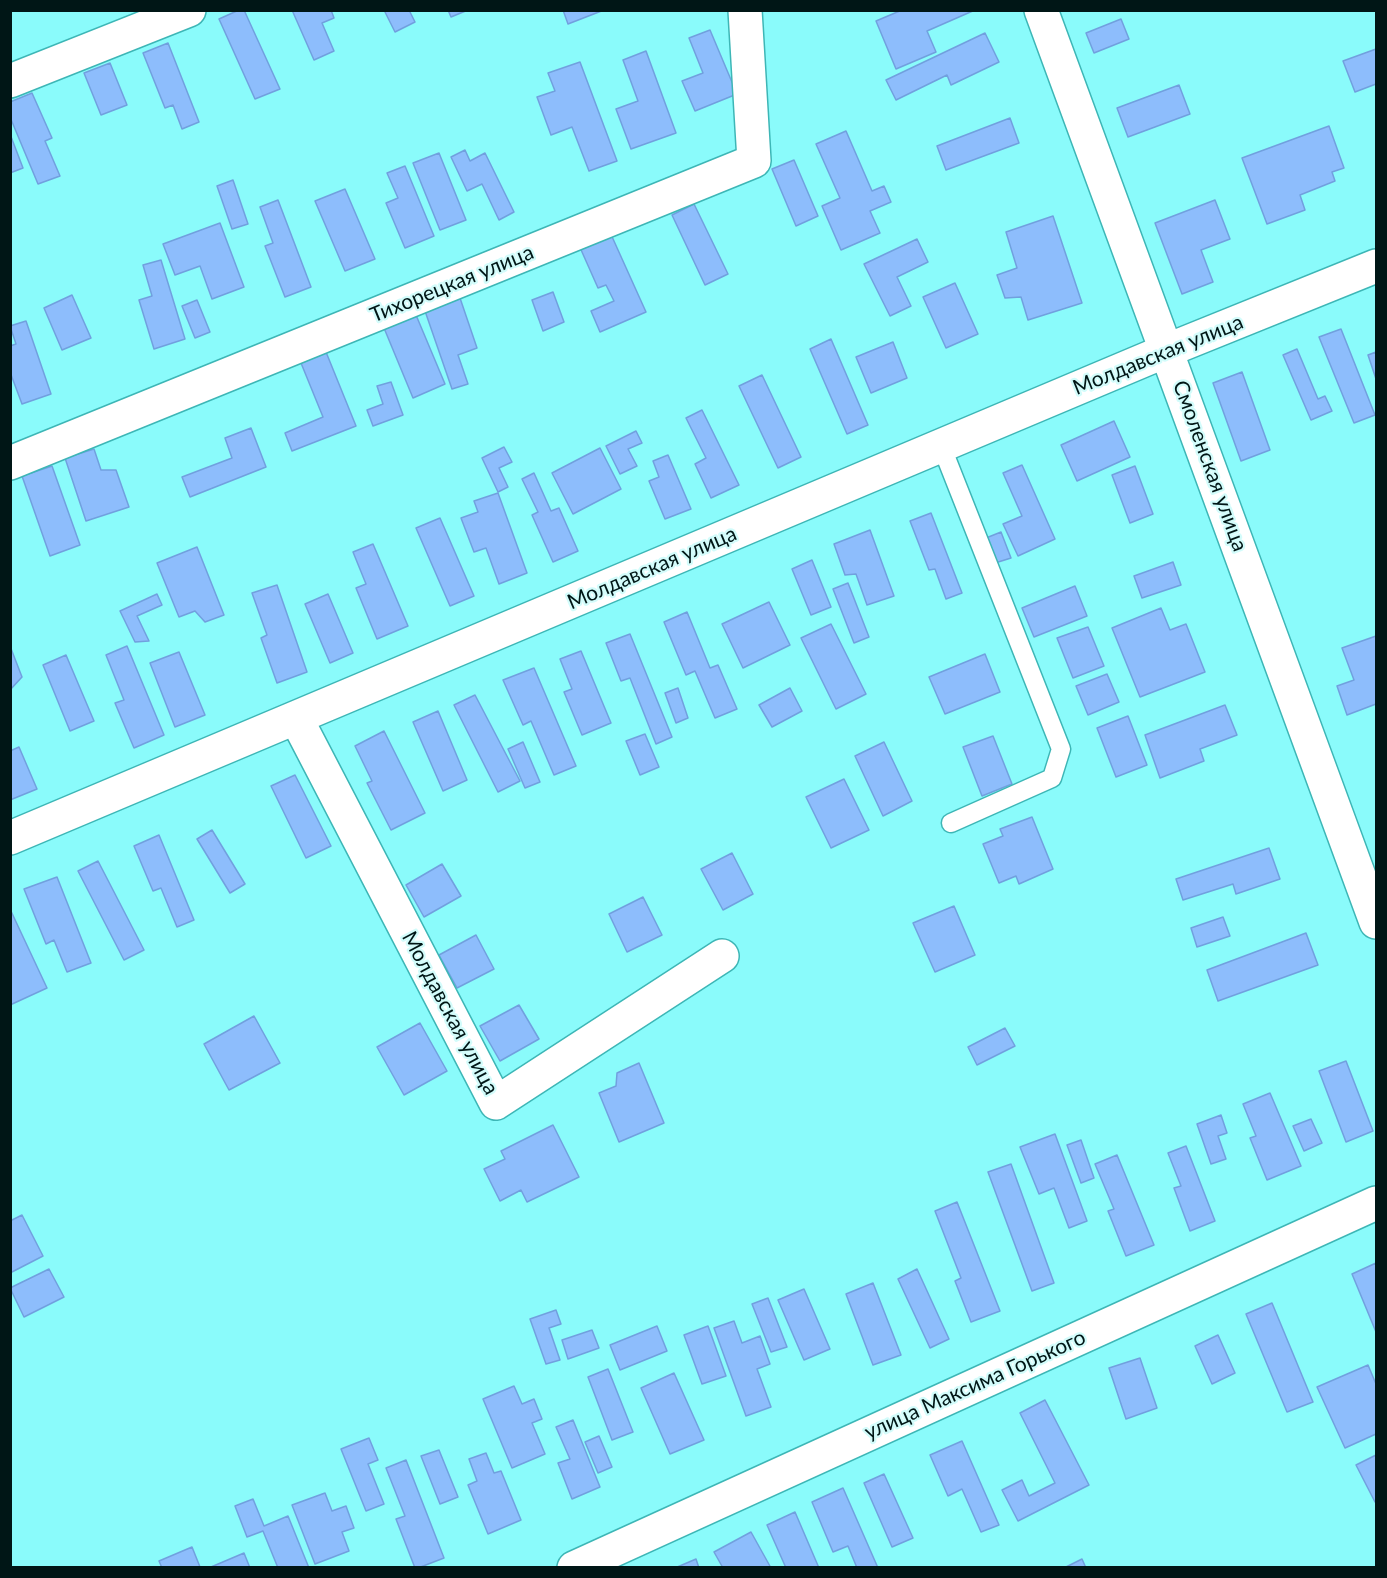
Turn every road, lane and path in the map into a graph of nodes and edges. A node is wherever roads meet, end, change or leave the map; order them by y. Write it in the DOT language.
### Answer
graph roads {
  1 [pos="189,10"];
  2 [pos="745,10"];
  3 [pos="1041,10"];
  4 [pos="10,81"];
  5 [pos="1377,266"];
  6 [pos="1168,350"];
  7 [pos="941,446"];
  8 [pos="10,463"];
  9 [pos="296,718"];
  10 [pos="951,822"];
  11 [pos="10,838"];
  12 [pos="1377,922"];
  13 [pos="722,956"];
  14 [pos="1377,1203"];
  15 [pos="574,1568"];
  1 -- 4 [label="street"];
  2 -- 8 [label="street, Тихорецкая улица"];
  3 -- 6 [label="street, Смоленская улица"];
  5 -- 6 [label="street, Молдавская улица"];
  6 -- 7 [label="street, Молдавская улица"];
  6 -- 12 [label="street, Смоленская улица"];
  7 -- 9 [label="street, Молдавская улица"];
  7 -- 10 [label="lane"];
  9 -- 11 [label="street, Молдавская улица"];
  9 -- 13 [label="street, Молдавская улица"];
  14 -- 15 [label="street, улица Максима Горького"];
}
